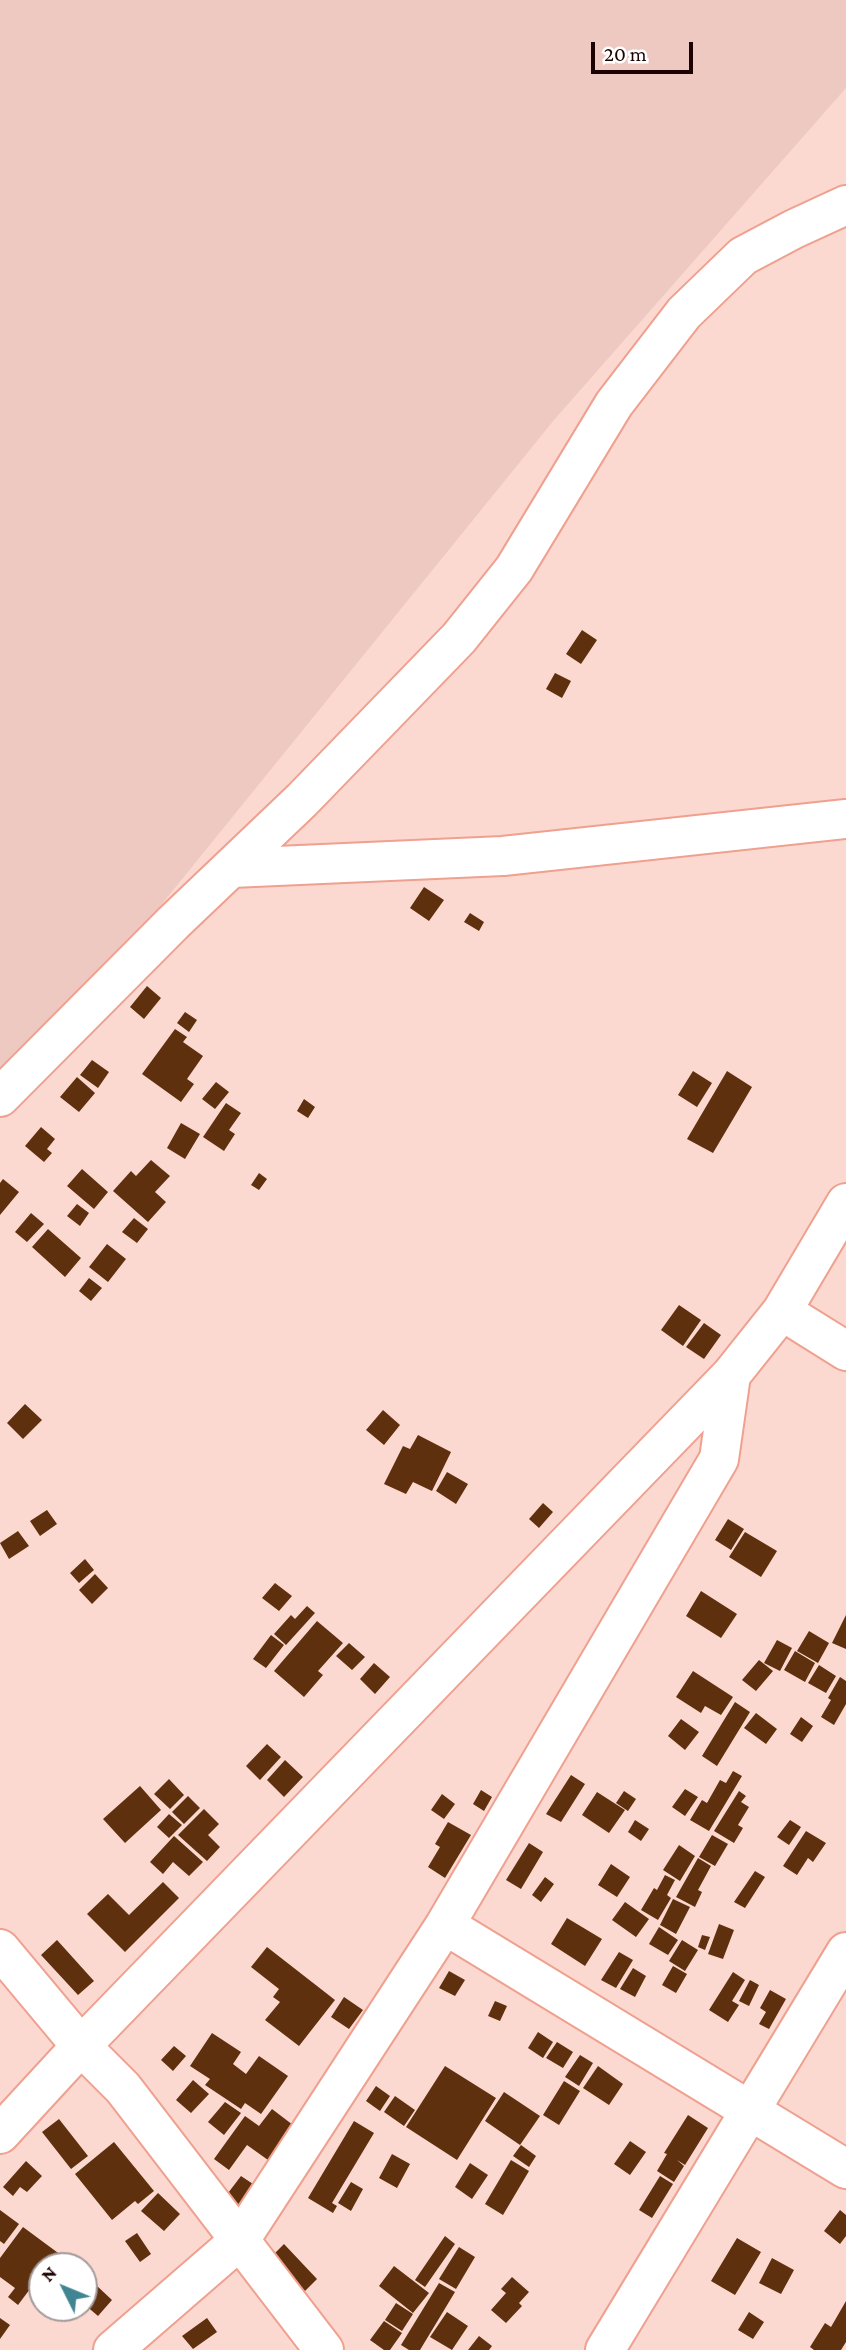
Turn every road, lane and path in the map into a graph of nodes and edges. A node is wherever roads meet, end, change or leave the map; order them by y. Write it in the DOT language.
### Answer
graph roads {
  1 [pos="846,205"];
  2 [pos="846,819"];
  3 [pos="232,868"];
  4 [pos="0,1097"];
  5 [pos="846,1203"];
  6 [pos="782,1311"];
  7 [pos="846,1351"];
  8 [pos="731,1375"];
  9 [pos="445,1924"];
  10 [pos="0,1949"];
  11 [pos="846,1952"];
  12 [pos="80,2046"];
  13 [pos="749,2111"];
  14 [pos="0,2134"];
  15 [pos="846,2169"];
  16 [pos="240,2239"];
  17 [pos="113,2350"];
  18 [pos="324,2350"];
  19 [pos="605,2350"];
  1 -- 3 [label="street"];
  2 -- 3 [label="street"];
  3 -- 4 [label="street"];
  5 -- 6 [label="street"];
  6 -- 7 [label="street"];
  6 -- 8 [label="street"];
  8 -- 9 [label="street"];
  8 -- 12 [label="street"];
  9 -- 13 [label="street"];
  9 -- 16 [label="street"];
  10 -- 12 [label="street"];
  11 -- 13 [label="street"];
  12 -- 14 [label="street"];
  12 -- 16 [label="street"];
  13 -- 15 [label="street"];
  13 -- 19 [label="street"];
  16 -- 17 [label="street"];
  16 -- 18 [label="street"];
}
